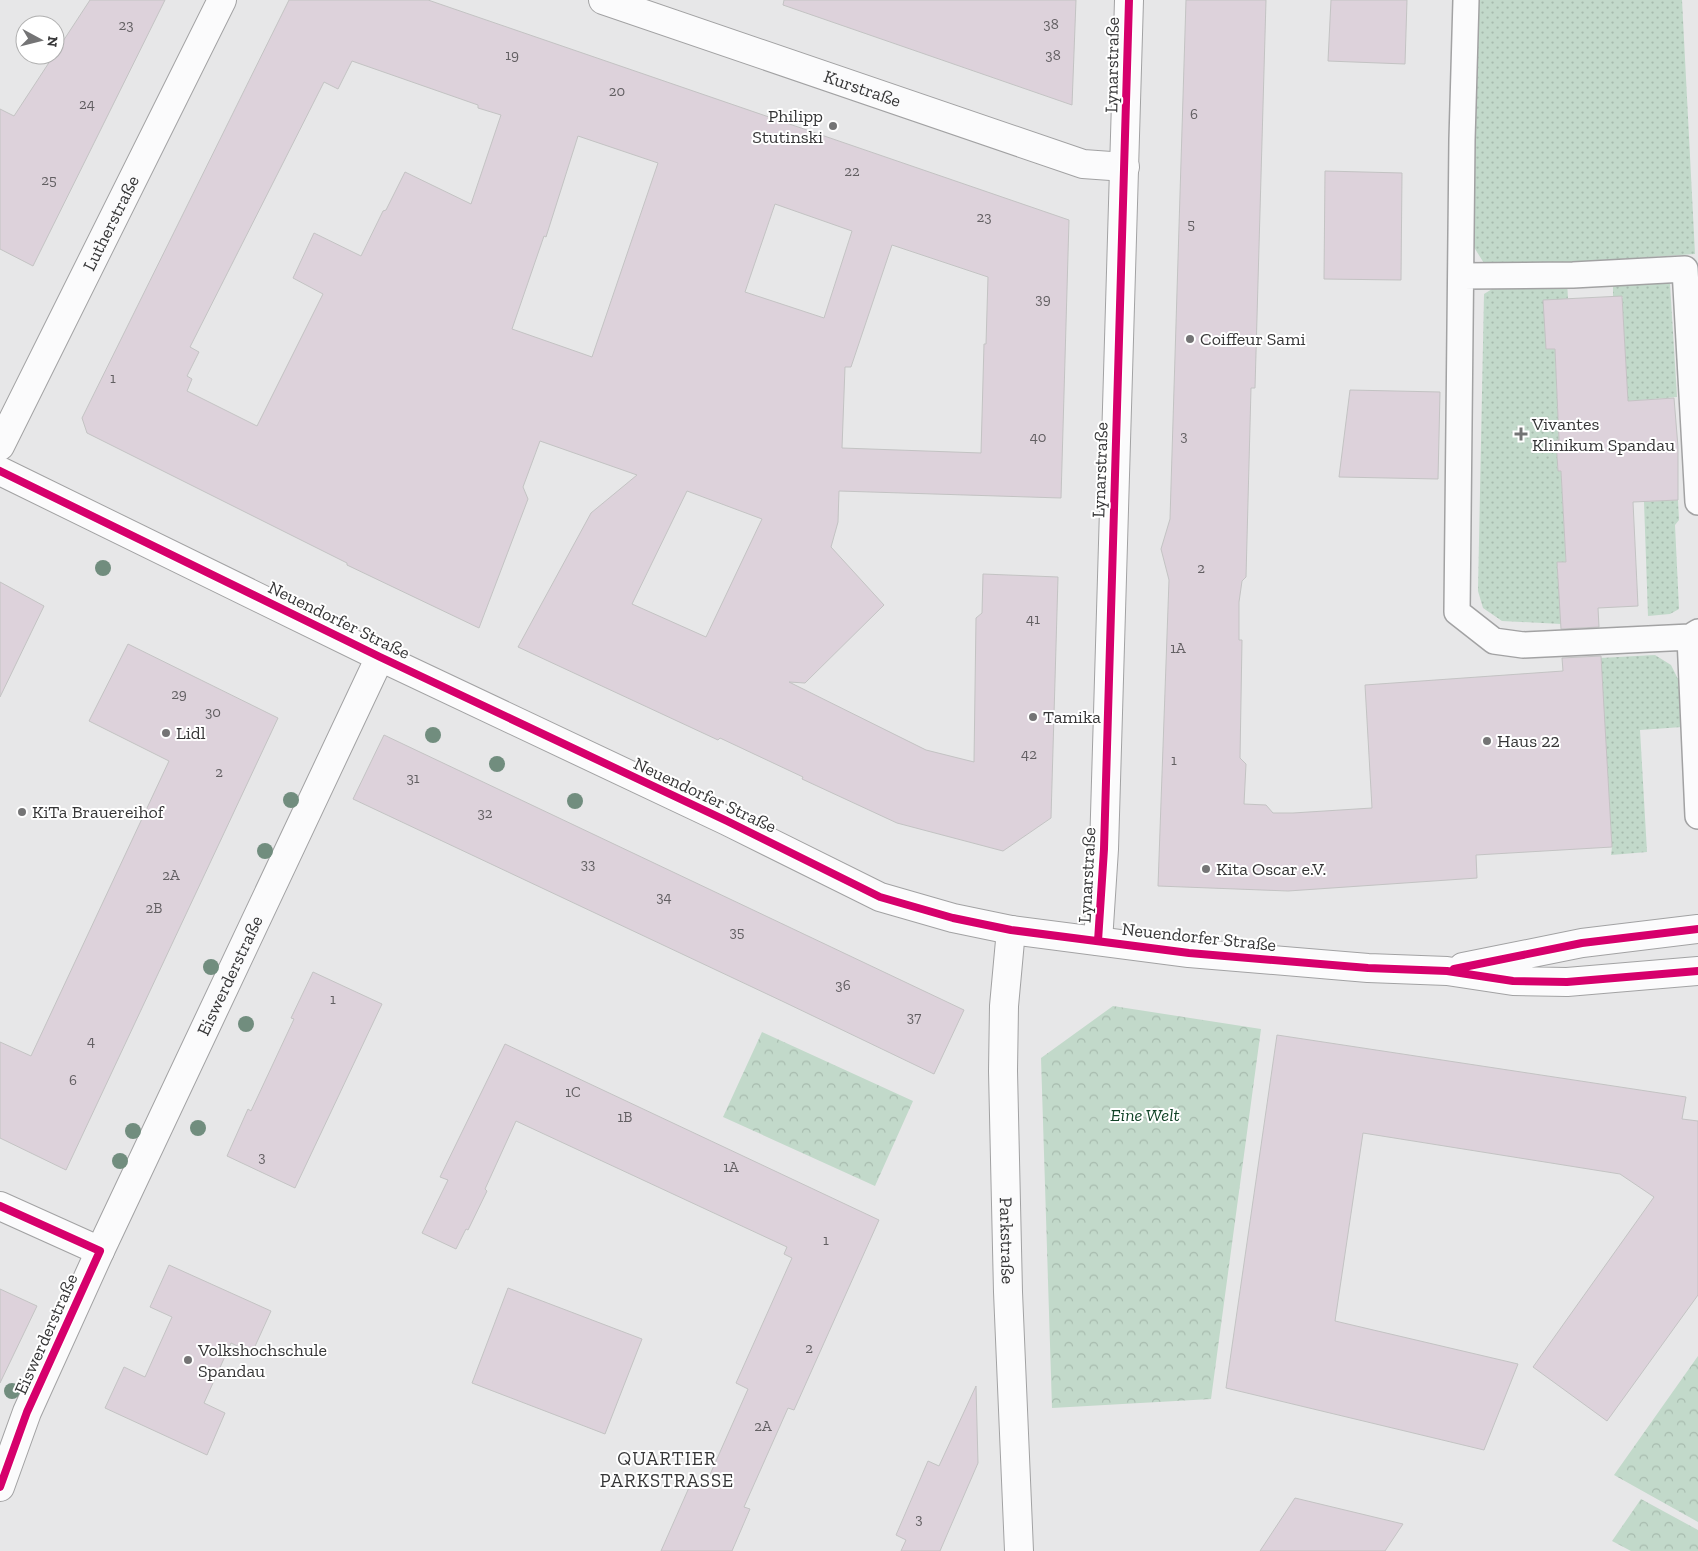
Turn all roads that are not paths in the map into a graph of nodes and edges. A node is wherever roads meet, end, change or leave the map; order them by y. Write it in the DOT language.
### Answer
graph roads {
  1 [pos="222,0"];
  2 [pos="603,0"];
  3 [pos="1129,0"];
  4 [pos="1466,0"];
  5 [pos="1125,166"];
  6 [pos="1462,276"];
  7 [pos="0,446"];
  8 [pos="0,472"];
  9 [pos="1698,502"];
  10 [pos="1694,634"];
  11 [pos="380,657"];
  12 [pos="1698,816"];
  13 [pos="1698,929"];
  14 [pos="1011,930"];
  15 [pos="1098,941"];
  16 [pos="1447,971"];
  17 [pos="1698,971"];
  18 [pos="0,1206"];
  19 [pos="100,1251"];
  20 [pos="0,1487"];
  21 [pos="1019,1551"];
  1 -- 7 [label="street, Lutherstraße"];
  2 -- 5 [label="street, Kurstraße"];
  3 -- 5 [label="street, Lynarstraße"];
  4 -- 6 [label="lane"];
  5 -- 15 [label="street, Lynarstraße"];
  6 -- 9 [label="lane"];
  6 -- 10 [label="lane"];
  8 -- 11 [label="street, Neuendorfer Straße"];
  10 -- 12 [label="lane"];
  11 -- 14 [label="street, Neuendorfer Straße"];
  11 -- 19 [label="street, Eiswerderstraße"];
  13 -- 16 [label="street, Neuendorfer Straße"];
  14 -- 15 [label="street, Neuendorfer Straße"];
  14 -- 21 [label="street, Parkstraße"];
  15 -- 16 [label="street, Neuendorfer Straße"];
  16 -- 17 [label="street, Neuendorfer Straße"];
  18 -- 19 [label="street"];
  19 -- 20 [label="street, Eiswerderstraße"];
}
